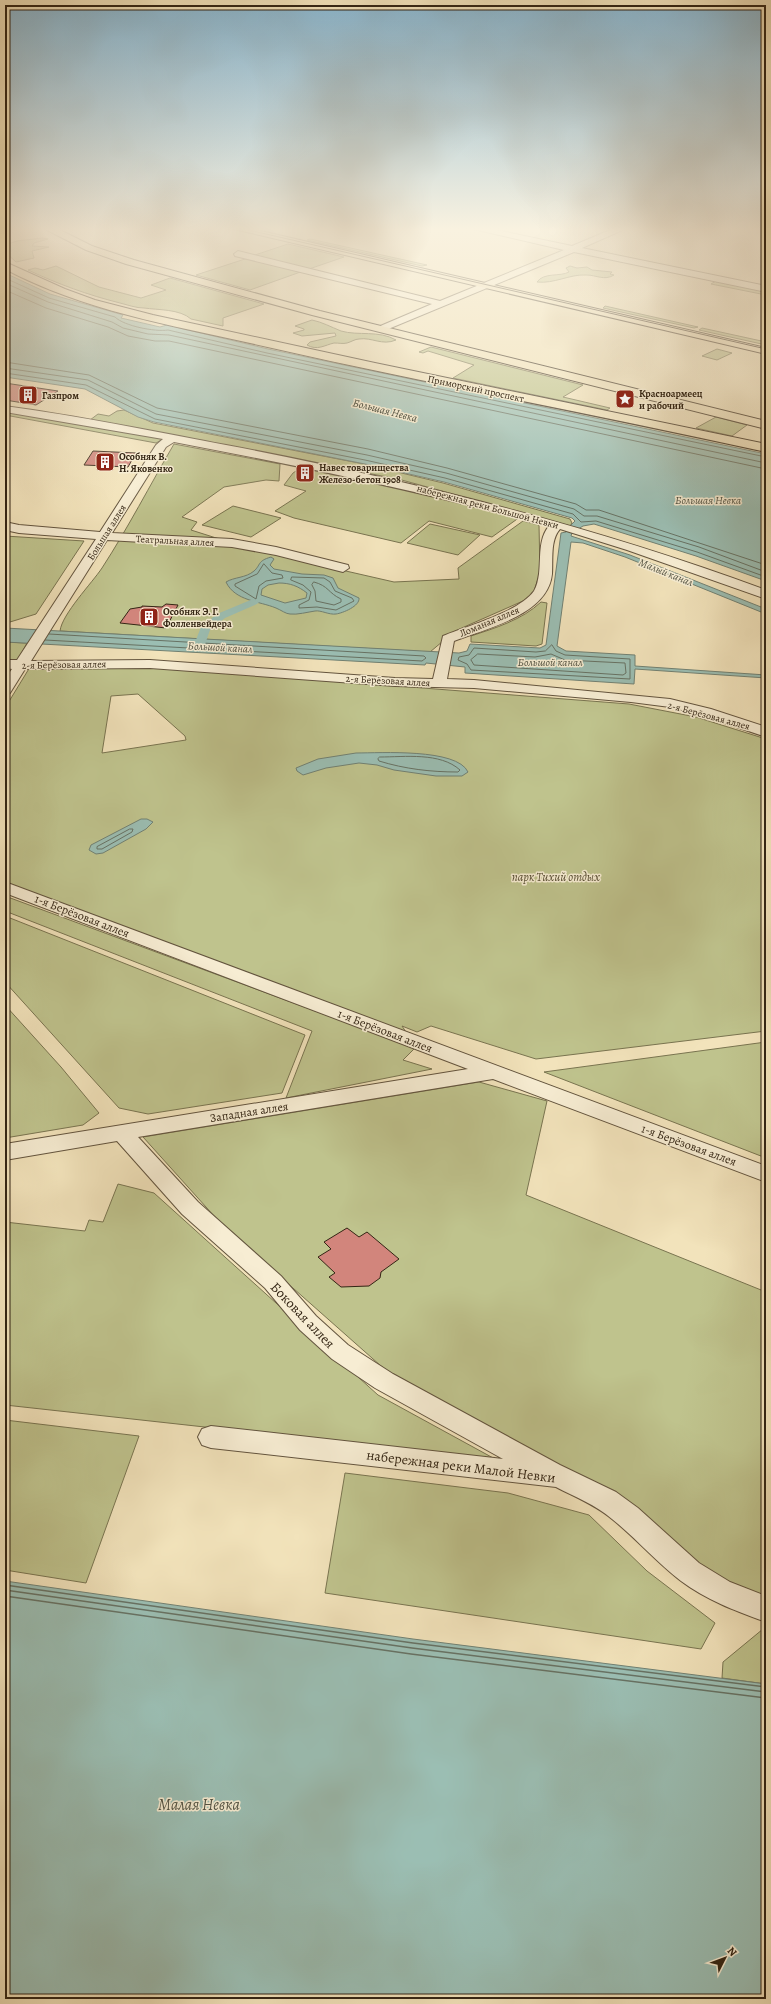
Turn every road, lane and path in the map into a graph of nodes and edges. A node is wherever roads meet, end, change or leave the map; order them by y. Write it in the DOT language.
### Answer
graph roads {
  1 [pos="175,322"];
  2 [pos="353,322"];
  3 [pos="399,322"];
  4 [pos="642,322"];
  5 [pos="654,322"];
  6 [pos="381,329"];
  7 [pos="766,346"];
  8 [pos="766,351"];
  9 [pos="5,409"];
  10 [pos="763,425"];
  11 [pos="172,438"];
  12 [pos="739,442"];
  13 [pos="766,443"];
  14 [pos="766,448"];
  15 [pos="5,526"];
  16 [pos="567,528"];
  17 [pos="105,536"];
  18 [pos="343,568"];
  19 [pos="766,595"];
  20 [pos="5,664"];
  21 [pos="21,665"];
  22 [pos="439,683"];
  23 [pos="5,690"];
  24 [pos="766,732"];
  25 [pos="5,887"];
  26 [pos="493,1072"];
  27 [pos="122,1133"];
  28 [pos="5,1152"];
  29 [pos="766,1174"];
  30 [pos="211,1437"];
  31 [pos="560,1476"];
  32 [pos="766,1609"];
  1 -- 12 [label="main road, Приморский проспект"];
  2 -- 6 [label="main road"];
  3 -- 6 [label="street"];
  4 -- 8 [label="main road"];
  5 -- 7 [label="main road"];
  6 -- 10 [label="main road"];
  9 -- 11 [label="street, набережная реки Большой Невки"];
  11 -- 16 [label="street, набережная реки Большой Невки"];
  11 -- 17 [label="street, Большая аллея"];
  12 -- 13 [label="main road"];
  12 -- 14 [label="main road, Приморский проспект"];
  15 -- 17 [label="street, Театральная аллея"];
  16 -- 19 [label="street, набережная реки Большой Невки"];
  16 -- 22 [label="street, Ломаная аллея"];
  17 -- 18 [label="street, Театральная аллея"];
  17 -- 21 [label="street, Большая аллея"];
  20 -- 21 [label="street, 2-я Берёзовая аллея"];
  21 -- 22 [label="street, 2-я Берёзовая аллея"];
  21 -- 23 [label="street"];
  22 -- 24 [label="street, 2-я Берёзовая аллея"];
  25 -- 26 [label="street, 1-я Берёзовая аллея"];
  26 -- 27 [label="street, Западная аллея"];
  26 -- 29 [label="street, 1-я Берёзовая аллея"];
  27 -- 28 [label="street, Западная аллея"];
  27 -- 31 [label="street, Боковая аллея"];
  30 -- 31 [label="street, набережная реки Малой Невки"];
  31 -- 32 [label="street, набережная реки Малой Невки"];
}
